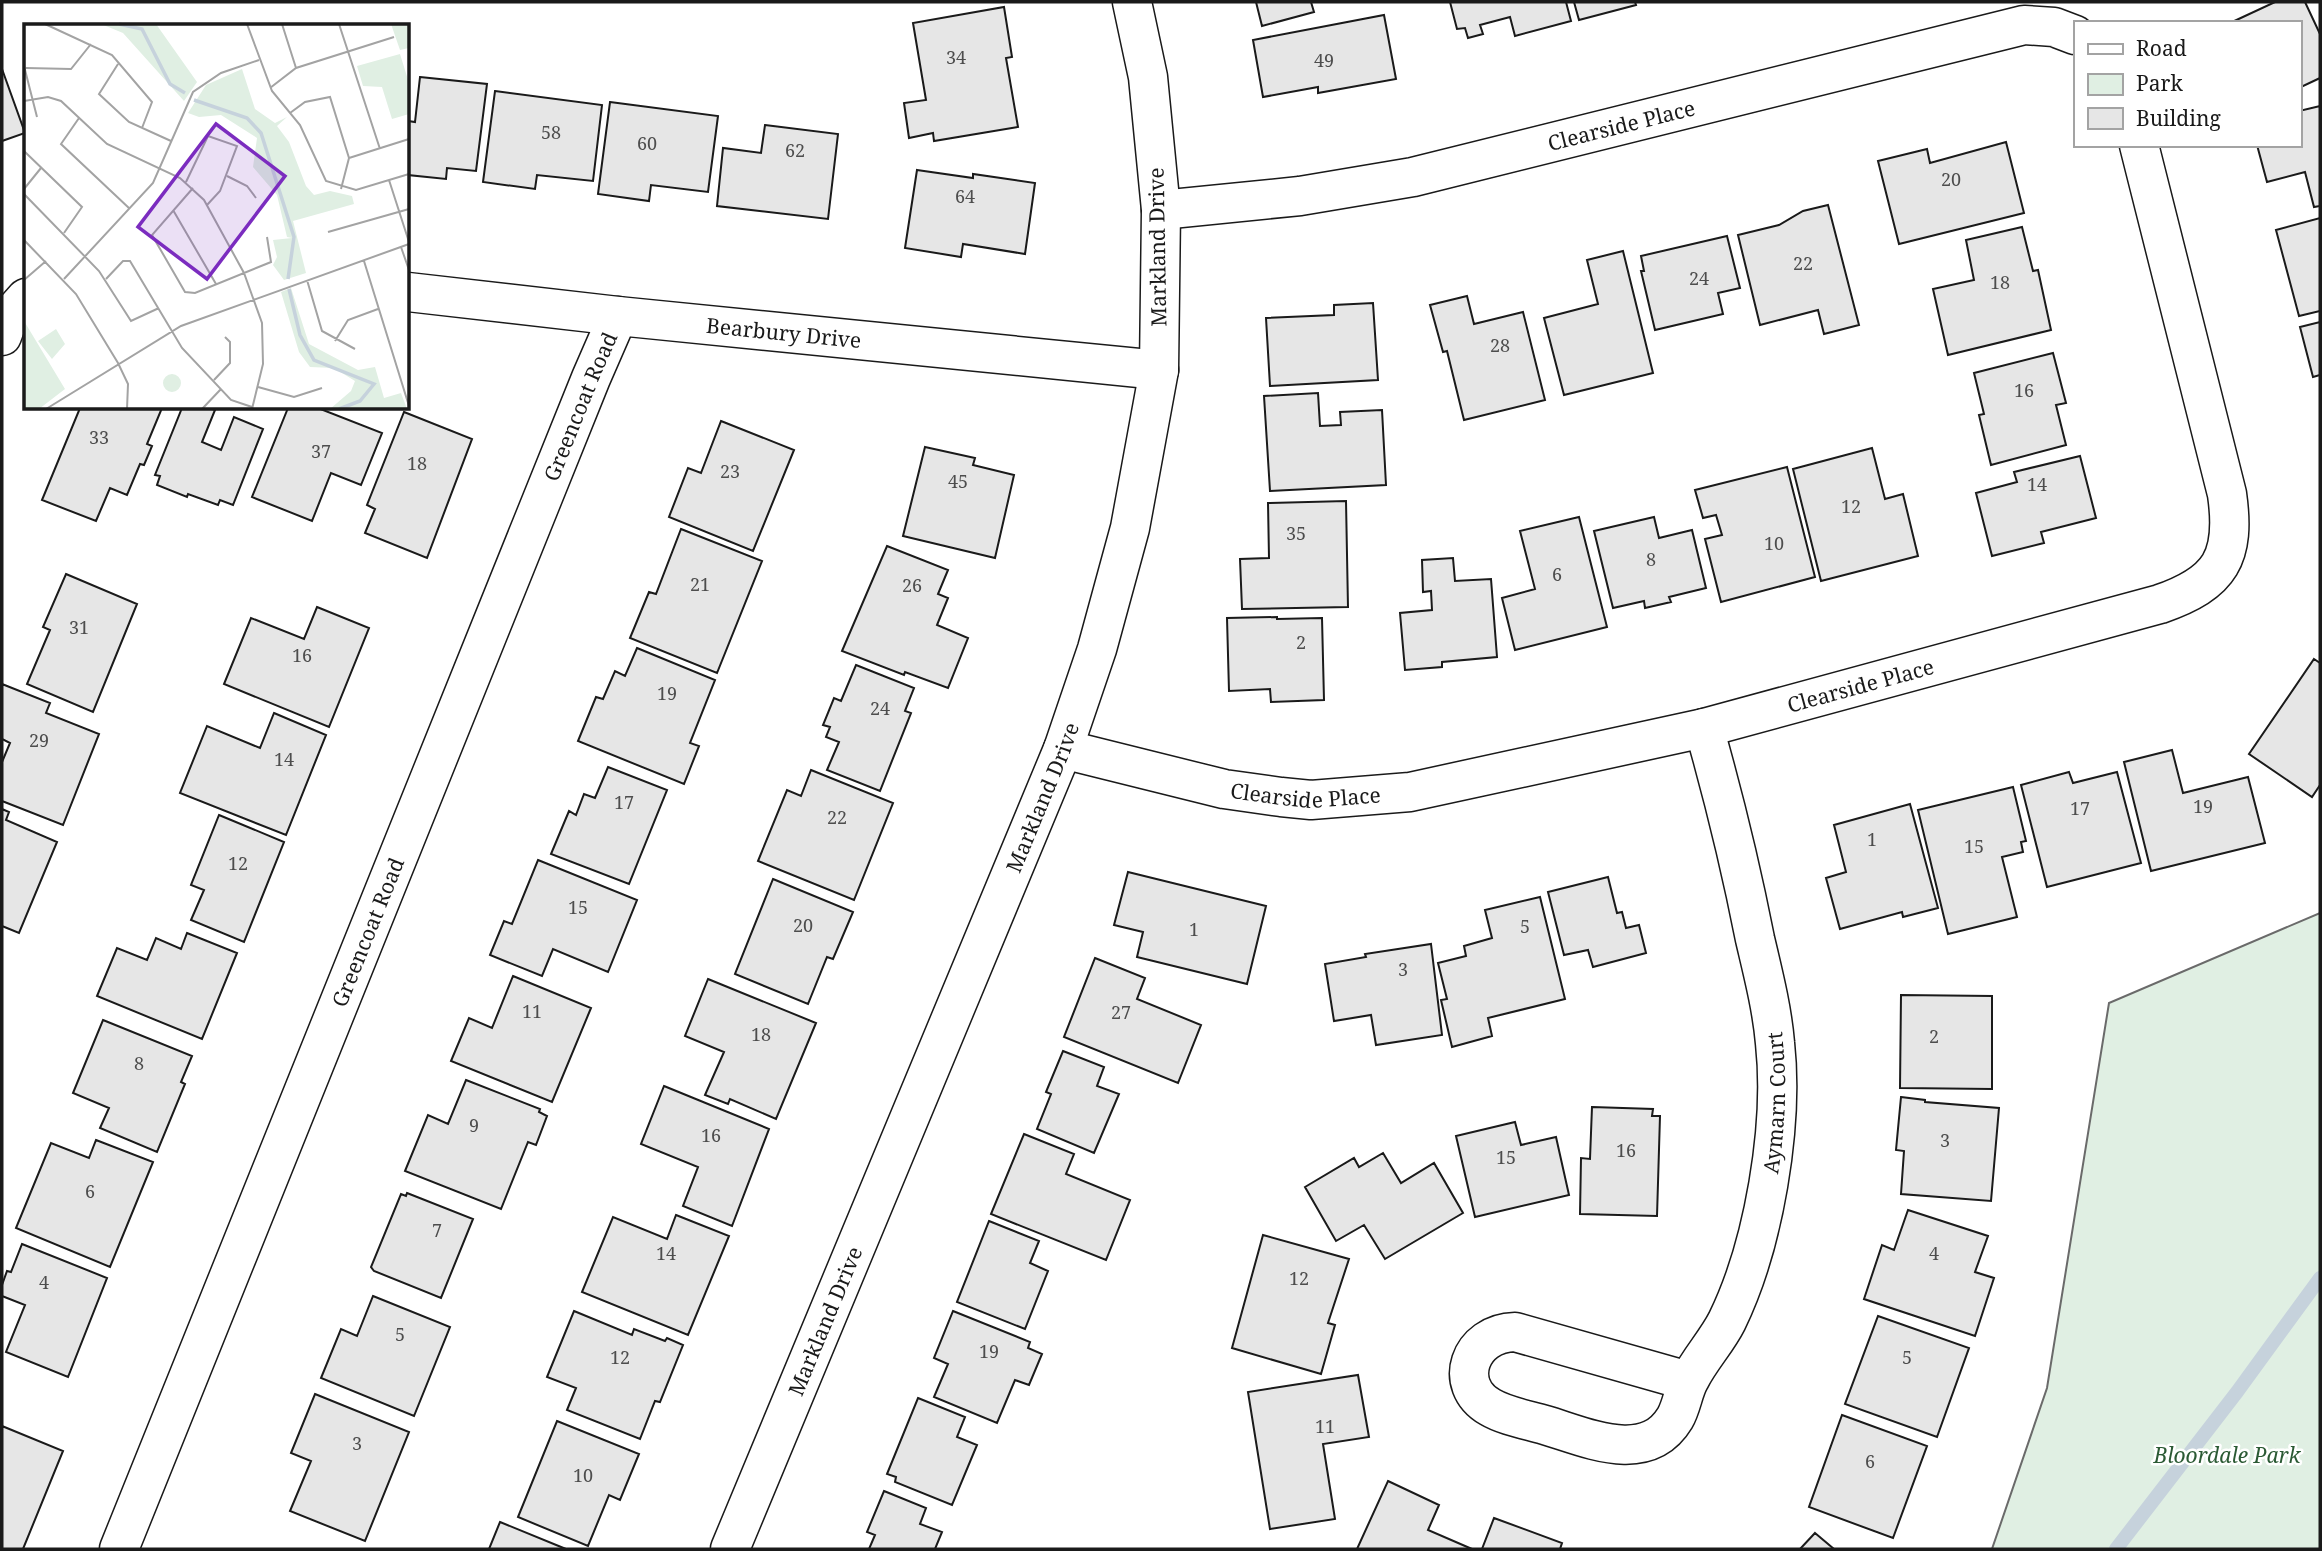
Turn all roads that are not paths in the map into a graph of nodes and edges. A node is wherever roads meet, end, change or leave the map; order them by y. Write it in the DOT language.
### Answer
graph roads {
  1 [pos="1132,2"];
  2 [pos="2074,35"];
  3 [pos="2140,147"];
  4 [pos="1161,210"];
  5 [pos="410,292"];
  6 [pos="24,300"];
  7 [pos="618,316"];
  8 [pos="2,336"];
  9 [pos="1159,370"];
  10 [pos="1704,728"];
  11 [pos="1063,749"];
  12 [pos="1688,1381"];
  13 [pos="120,1549"];
  14 [pos="730,1549"];
  1 -- 4 [label="street, Markland Drive"];
  2 -- 4 [label="street, Clearside Place"];
  3 -- 10 [label="street, Clearside Place"];
  4 -- 9 [label="street, Markland Drive"];
  5 -- 7 [label="street, Bearbury Drive"];
  6 -- 8 [label="street"];
  7 -- 9 [label="street, Bearbury Drive"];
  7 -- 13 [label="street, Greencoat Road"];
  9 -- 11 [label="street, Markland Drive"];
  10 -- 11 [label="street, Clearside Place"];
  10 -- 12 [label="street, Aymarn Court"];
  11 -- 14 [label="street, Markland Drive"];
  12 -- 12 [label="street, Aymarn Court"];
}
